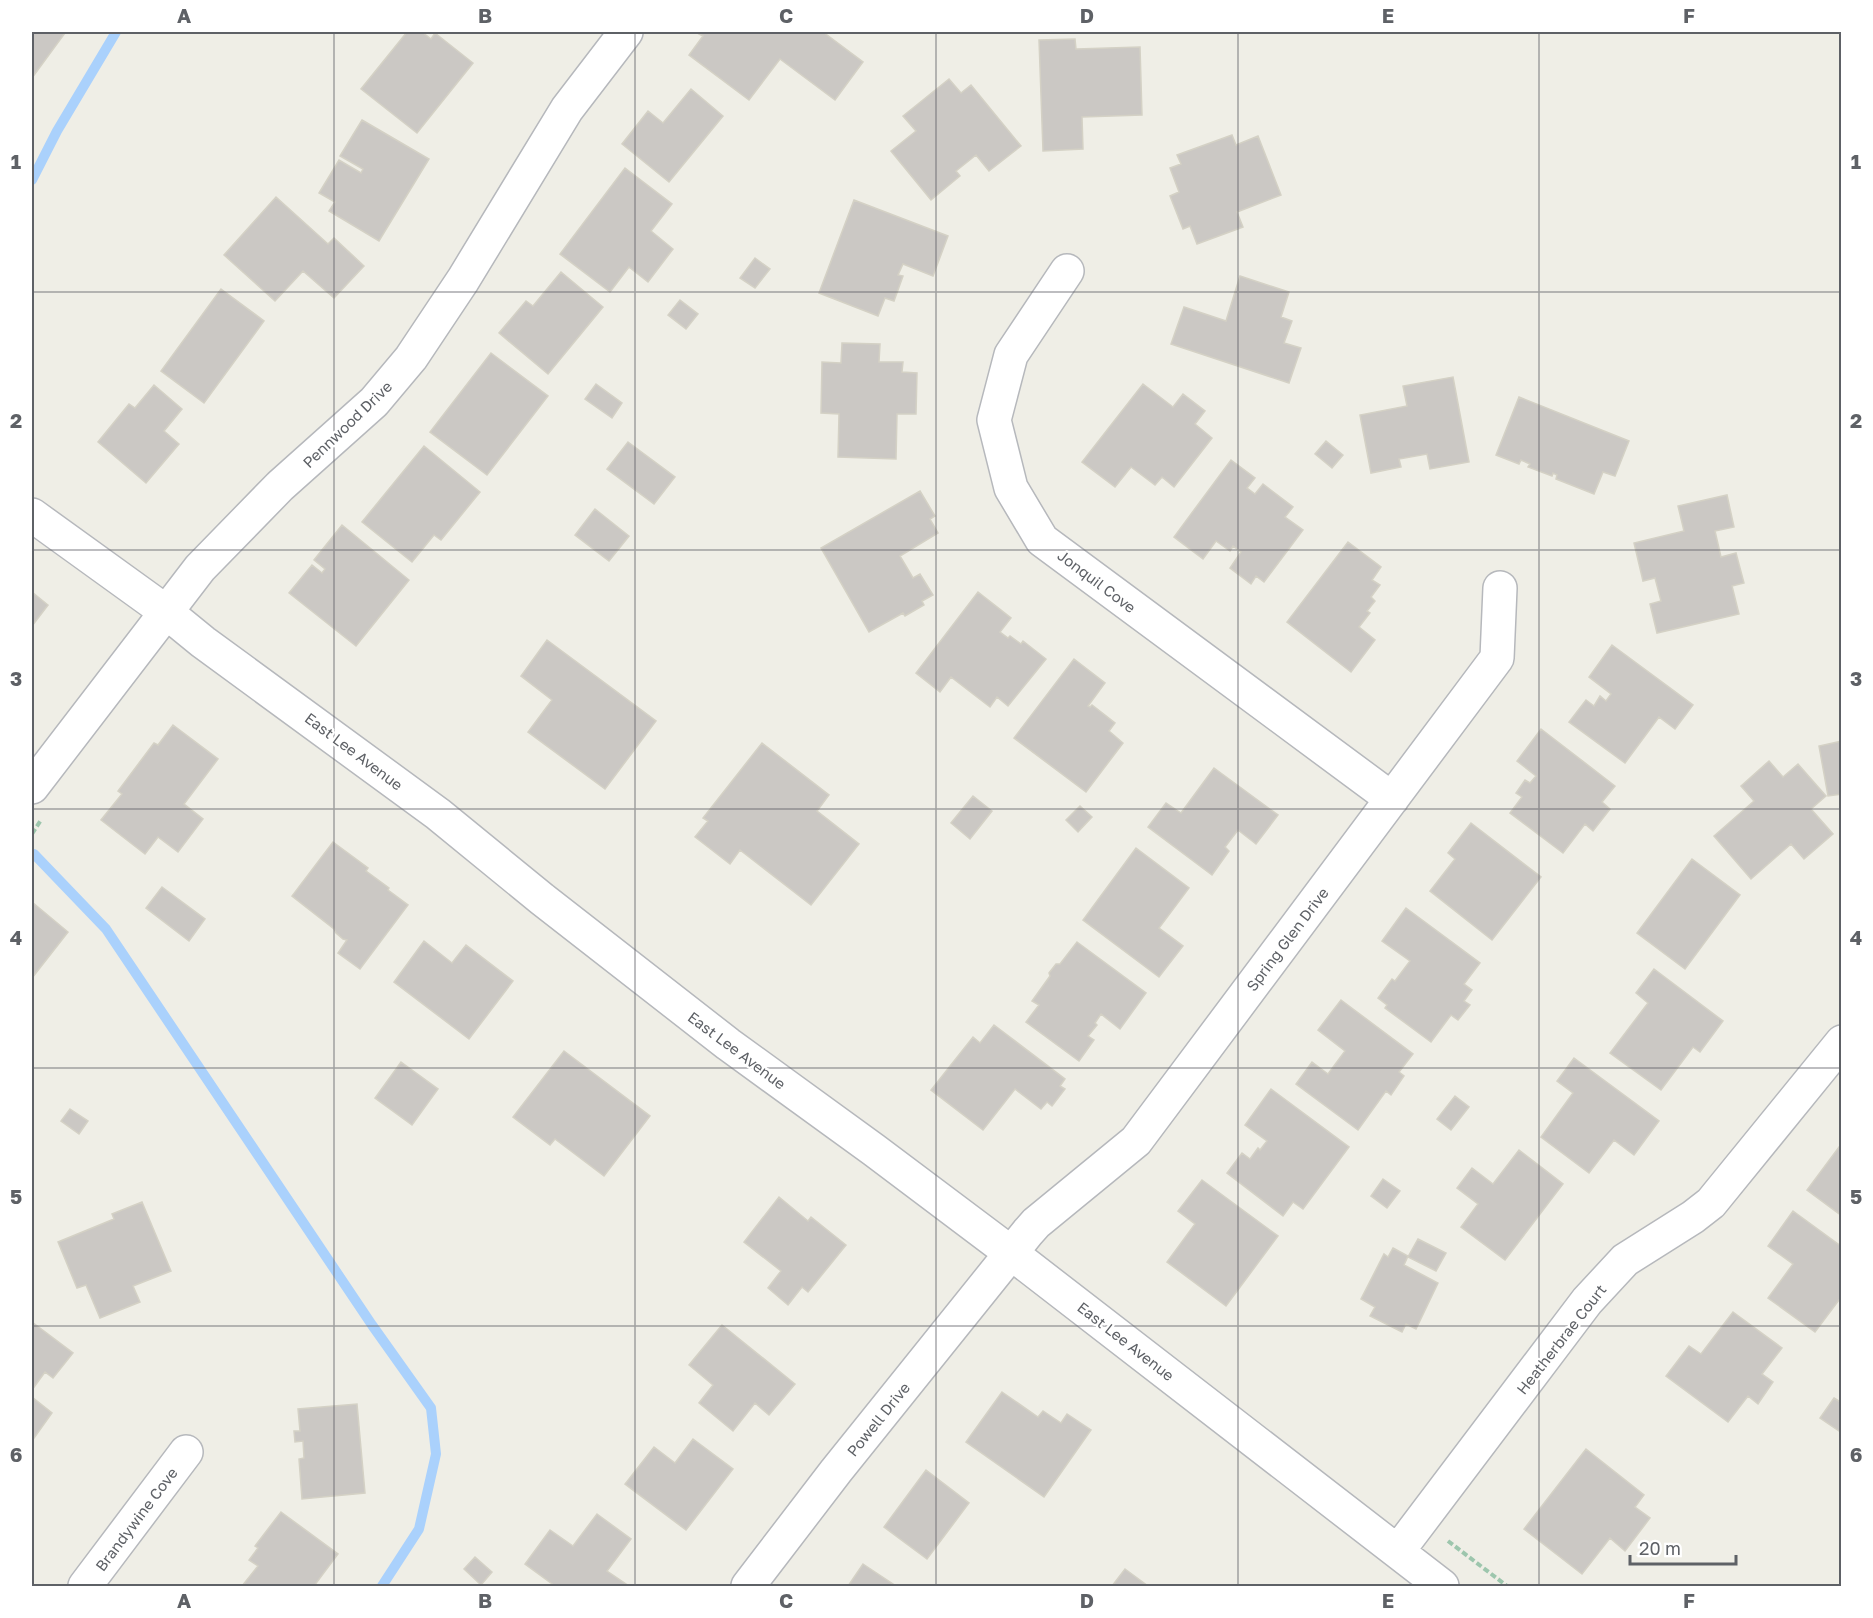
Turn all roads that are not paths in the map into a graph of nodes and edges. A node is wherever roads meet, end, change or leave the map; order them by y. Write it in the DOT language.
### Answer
graph roads {
  1 [pos="626,32"];
  2 [pos="1067,271"];
  3 [pos="32,515"];
  4 [pos="1500,588"];
  5 [pos="165,611"];
  6 [pos="32,787"];
  7 [pos="1392,800"];
  8 [pos="1842,1042"];
  9 [pos="1011,1253"];
  10 [pos="186,1452"];
  11 [pos="1398,1551"];
  12 [pos="85,1587"];
  13 [pos="748,1587"];
  14 [pos="1442,1587"];
  1 -- 5 [label="street, Pennwood Drive"];
  2 -- 7 [label="street, Jonquil Cove"];
  3 -- 5 [label="street, East Lee Avenue"];
  4 -- 7 [label="street, Spring Glen Drive"];
  5 -- 6 [label="street, Pennwood Drive"];
  5 -- 9 [label="street, East Lee Avenue"];
  7 -- 9 [label="street, Spring Glen Drive"];
  8 -- 11 [label="street, Heatherbrae Court"];
  9 -- 11 [label="street, East Lee Avenue"];
  9 -- 13 [label="street, Powell Drive"];
  10 -- 12 [label="street, Brandywine Cove"];
  11 -- 14 [label="street, East Lee Avenue"];
}
